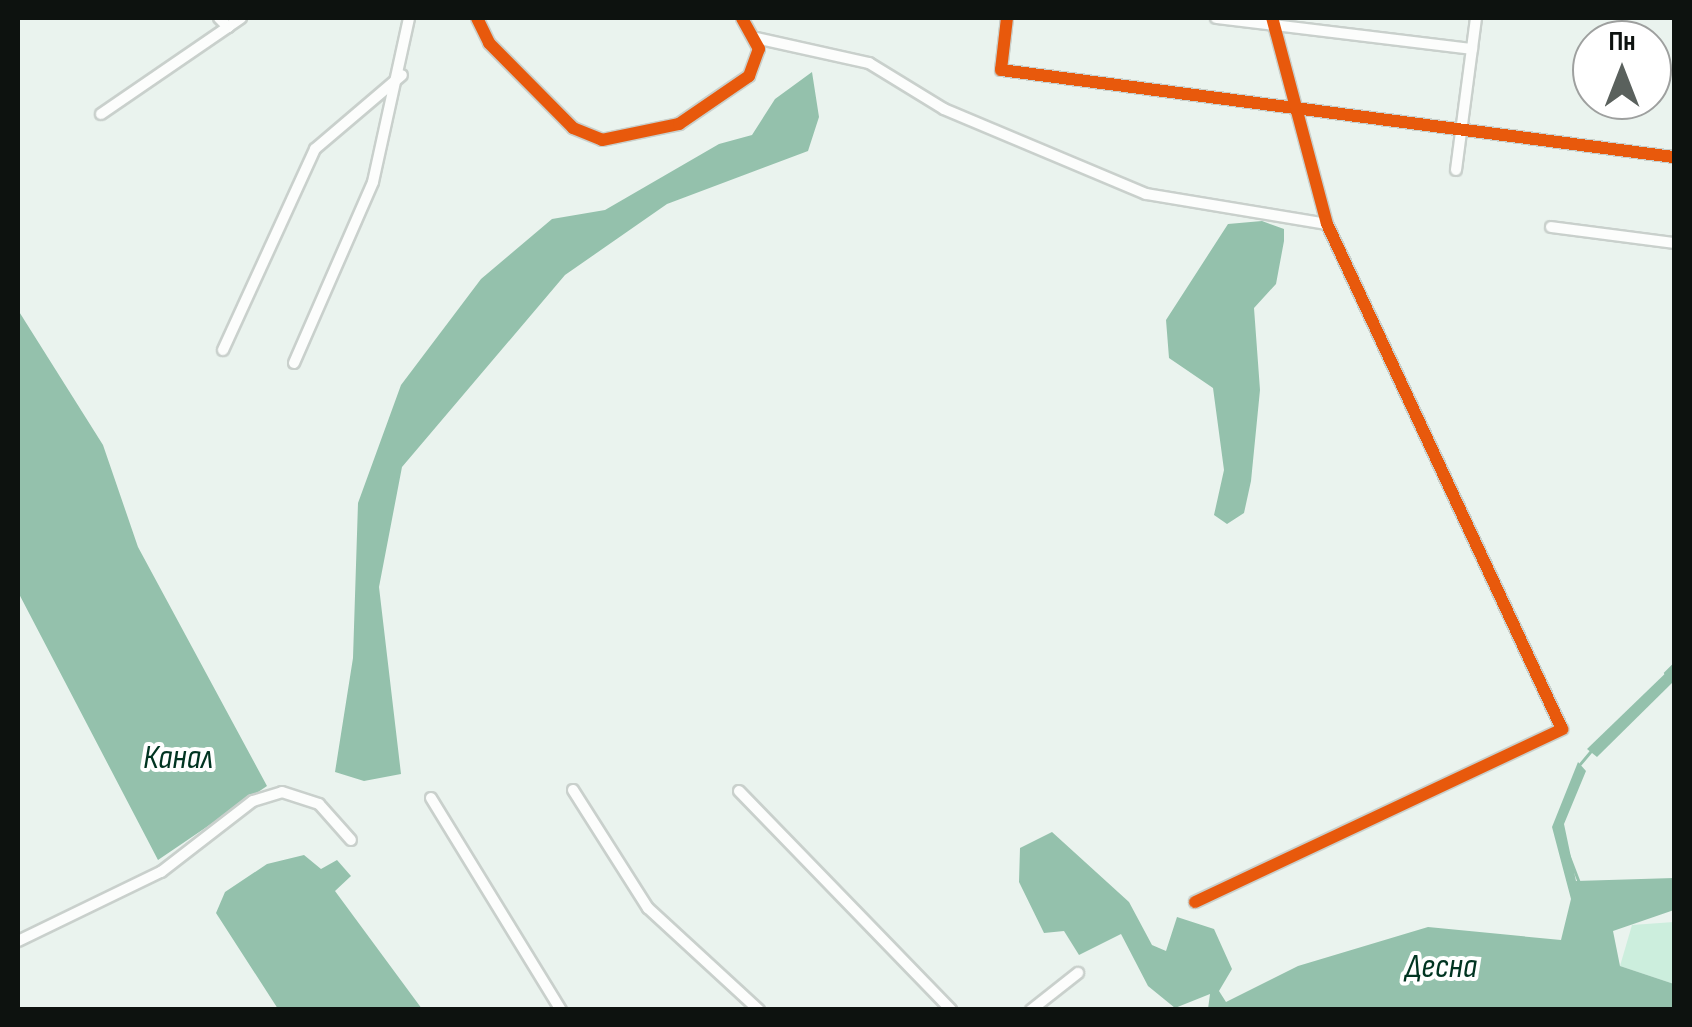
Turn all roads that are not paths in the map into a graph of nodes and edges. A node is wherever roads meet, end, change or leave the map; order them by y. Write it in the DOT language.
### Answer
graph roads {
  1 [pos="218,18"];
  2 [pos="241,18"];
  3 [pos="409,18"];
  4 [pos="478,18"];
  5 [pos="742,18"];
  6 [pos="1007,18"];
  7 [pos="1216,18"];
  8 [pos="1476,18"];
  9 [pos="1273,21"];
  10 [pos="228,27"];
  11 [pos="756,38"];
  12 [pos="1472,50"];
  13 [pos="402,75"];
  14 [pos="1296,108"];
  15 [pos="101,114"];
  16 [pos="1461,129"];
  17 [pos="1674,157"];
  18 [pos="1456,170"];
  19 [pos="1327,224"];
  20 [pos="1551,227"];
  21 [pos="1674,242"];
  22 [pos="223,350"];
  23 [pos="294,362"];
  24 [pos="573,790"];
  25 [pos="738,791"];
  26 [pos="431,798"];
  27 [pos="351,840"];
  28 [pos="1195,902"];
  29 [pos="18,941"];
  30 [pos="1078,974"];
  31 [pos="561,1010"];
  32 [pos="759,1010"];
  33 [pos="950,1010"];
  34 [pos="1032,1010"];
  1 -- 10 [label="street"];
  2 -- 10 [label="street"];
  3 -- 13 [label="street"];
  4 -- 11 [label="street"];
  5 -- 11 [label="street"];
  6 -- 14 [label="street"];
  7 -- 9 [label="street"];
  8 -- 12 [label="street"];
  9 -- 12 [label="street"];
  9 -- 14 [label="street"];
  10 -- 15 [label="street"];
  11 -- 19 [label="street"];
  12 -- 16 [label="street"];
  13 -- 22 [label="street"];
  13 -- 23 [label="street"];
  14 -- 16 [label="street"];
  14 -- 19 [label="street"];
  16 -- 17 [label="street"];
  16 -- 18 [label="street"];
  19 -- 28 [label="street"];
  20 -- 21 [label="street"];
  24 -- 32 [label="street"];
  25 -- 33 [label="street"];
  26 -- 31 [label="street"];
  27 -- 29 [label="street"];
  30 -- 34 [label="street"];
}
